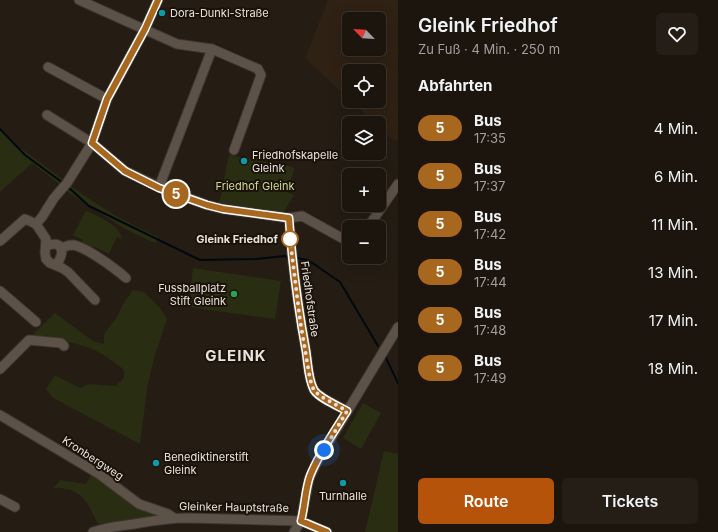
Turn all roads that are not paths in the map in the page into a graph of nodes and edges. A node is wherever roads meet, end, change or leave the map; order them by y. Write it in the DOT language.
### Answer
graph roads {
  1 [pos="79,0"];
  2 [pos="158,0"];
  3 [pos="145,29"];
  4 [pos="212,49"];
  5 [pos="48,67"];
  6 [pos="107,99"];
  7 [pos="47,115"];
  8 [pos="92,143"];
  9 [pos="234,150"];
  10 [pos="398,184"];
  11 [pos="159,188"];
  12 [pos="289,218"];
  13 [pos="373,220"];
  14 [pos="36,224"];
  15 [pos="342,238"];
  16 [pos="0,241"];
  17 [pos="46,246"];
  18 [pos="61,249"];
  19 [pos="56,265"];
  20 [pos="126,278"];
  21 [pos="0,291"];
  22 [pos="95,300"];
  23 [pos="36,322"];
  24 [pos="398,327"];
  25 [pos="64,346"];
  26 [pos="0,369"];
  27 [pos="347,411"];
  28 [pos="0,415"];
  29 [pos="0,499"];
  30 [pos="15,507"];
  31 [pos="174,518"];
  32 [pos="301,521"];
  33 [pos="113,530"];
  34 [pos="93,532"];
  35 [pos="294,532"];
  36 [pos="327,532"];
  1 -- 3 [label="street"];
  2 -- 3 [label="street"];
  3 -- 4 [label="street"];
  3 -- 6 [label="street"];
  4 -- 9 [label="street"];
  4 -- 11 [label="street"];
  5 -- 6 [label="street"];
  6 -- 8 [label="street"];
  7 -- 8 [label="street"];
  8 -- 11 [label="street"];
  8 -- 14 [label="street"];
  10 -- 13 [label="street"];
  11 -- 12 [label="street"];
  12 -- 15 [label="street"];
  12 -- 27 [label="street, Friedhofstraße"];
  14 -- 16 [label="street"];
  14 -- 17 [label="street"];
  17 -- 18 [label="street"];
  17 -- 19 [label="street"];
  18 -- 19 [label="street"];
  18 -- 20 [label="street"];
  19 -- 22 [label="street"];
  21 -- 23 [label="street"];
  24 -- 27 [label="street, Gleinker Hauptstraße"];
  25 -- 26 [label="street"];
  27 -- 32 [label="street, Gleinker Hauptstraße"];
  28 -- 31 [label="street, Kronbergweg"];
  29 -- 30 [label="street"];
  31 -- 32 [label="street, Gleinker Hauptstraße"];
  31 -- 33 [label="street, Gleinker Hauptstraße"];
  32 -- 35 [label="street"];
  32 -- 36 [label="street"];
  33 -- 34 [label="street, Gleinker Hauptstraße"];
}
